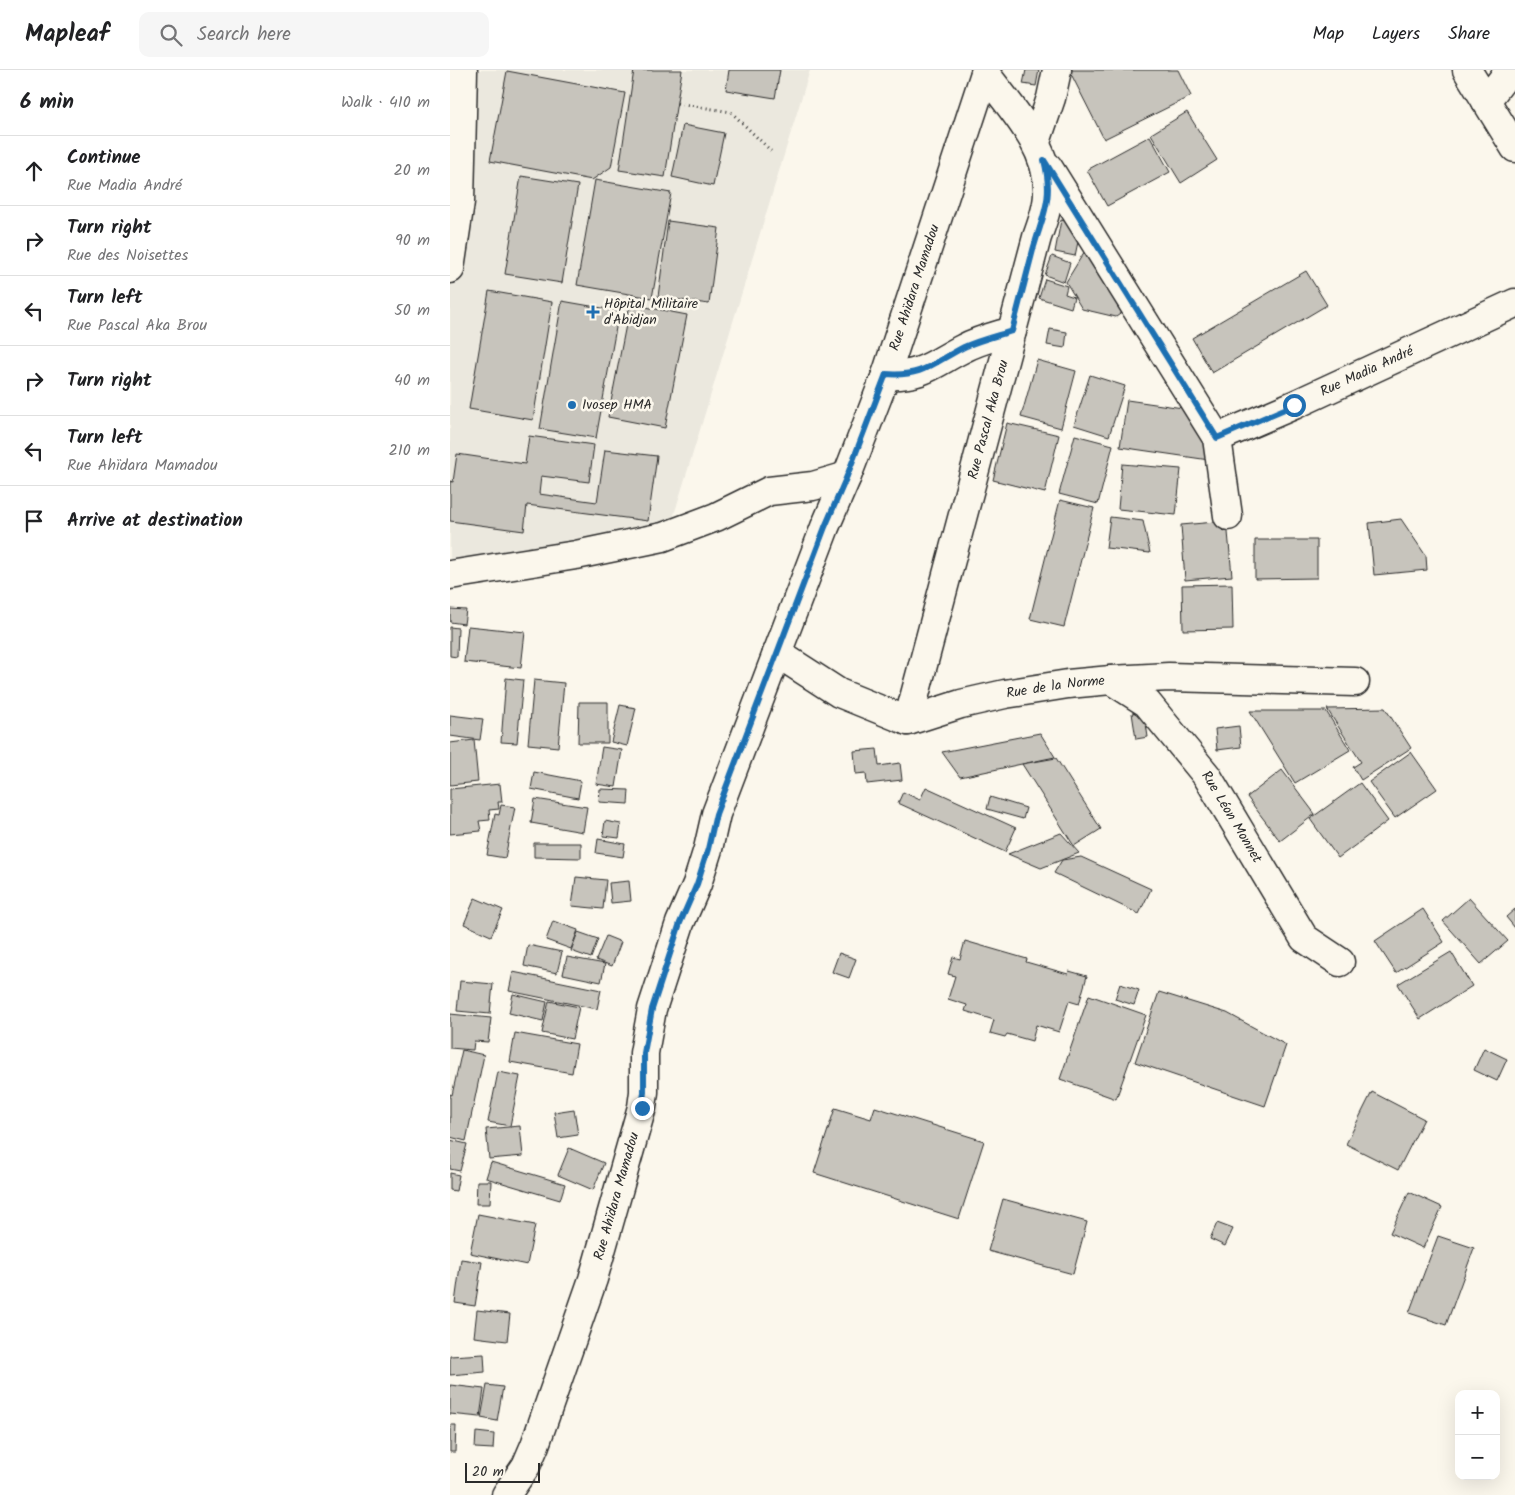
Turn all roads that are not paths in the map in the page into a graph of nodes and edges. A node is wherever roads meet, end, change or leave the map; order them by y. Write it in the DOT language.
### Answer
graph roads {
  1 [pos="463,70"];
  2 [pos="1057,70"];
  3 [pos="1467,70"];
  4 [pos="1510,70"];
  5 [pos="985,71"];
  6 [pos="1486,101"];
  7 [pos="1515,148"];
  8 [pos="1040,151"];
  9 [pos="450,269"];
  10 [pos="1515,303"];
  11 [pos="1012,331"];
  12 [pos="886,374"];
  13 [pos="1217,438"];
  14 [pos="847,476"];
  15 [pos="1228,516"];
  16 [pos="450,575"];
  17 [pos="777,654"];
  18 [pos="1111,680"];
  19 [pos="1355,682"];
  20 [pos="908,721"];
  21 [pos="1340,962"];
  22 [pos="506,1495"];
  1 -- 9 [label="street"];
  2 -- 8 [label="street"];
  3 -- 6 [label="street"];
  4 -- 6 [label="street"];
  5 -- 8 [label="street, Rue Pascal Aka Brou"];
  5 -- 12 [label="street, Rue Ahïdara Mamadou"];
  6 -- 7 [label="street"];
  8 -- 11 [label="street, Rue Pascal Aka Brou"];
  8 -- 13 [label="street"];
  10 -- 13 [label="street, Rue Madia André"];
  11 -- 12 [label="street"];
  11 -- 20 [label="street, Rue Pascal Aka Brou"];
  12 -- 14 [label="street, Rue Ahïdara Mamadou"];
  13 -- 15 [label="street"];
  14 -- 16 [label="street"];
  14 -- 17 [label="street, Rue Ahïdara Mamadou"];
  17 -- 20 [label="street"];
  17 -- 22 [label="street, Rue Ahïdara Mamadou"];
  18 -- 19 [label="street, Rue de la Norme"];
  18 -- 20 [label="street, Rue de la Norme"];
  18 -- 21 [label="street, Rue Léon Monnet"];
}
